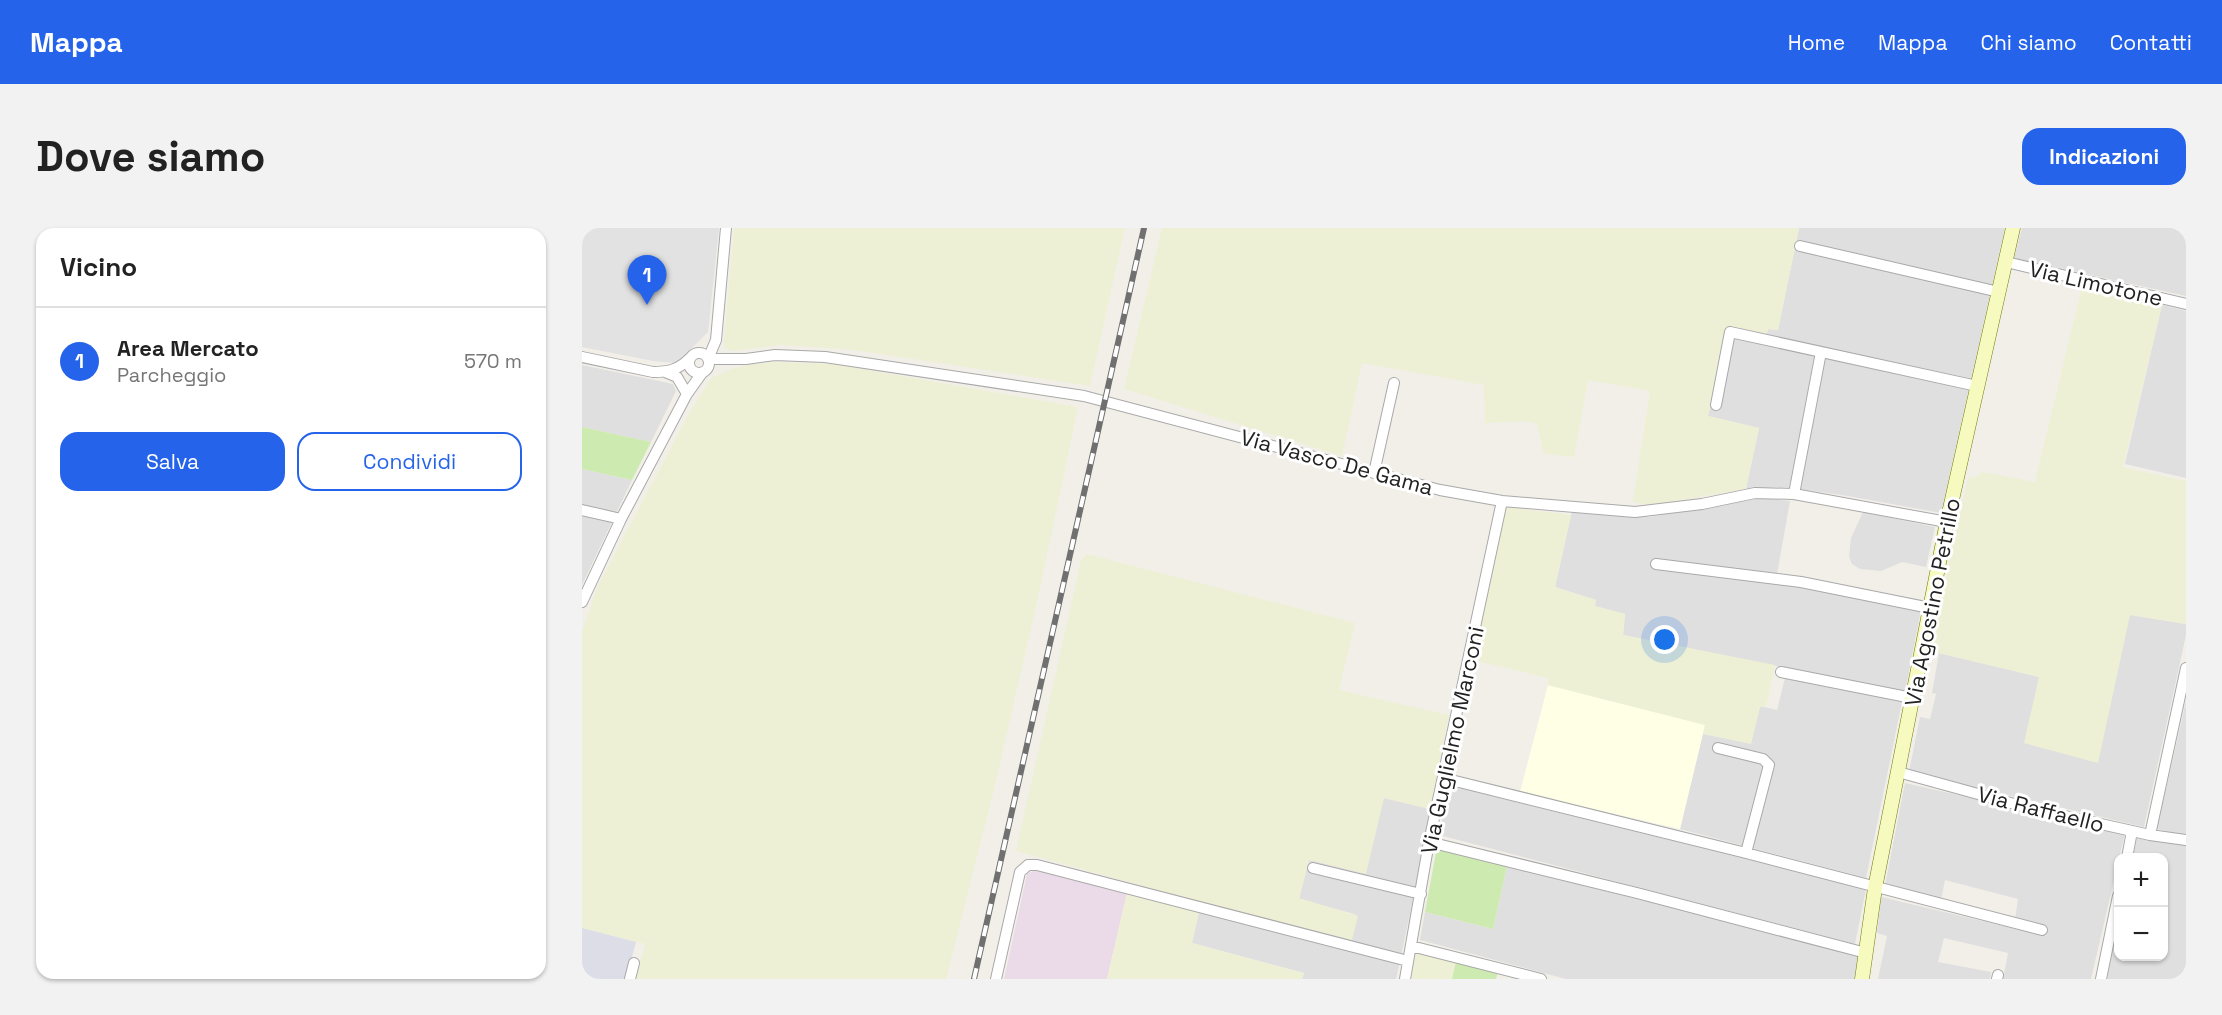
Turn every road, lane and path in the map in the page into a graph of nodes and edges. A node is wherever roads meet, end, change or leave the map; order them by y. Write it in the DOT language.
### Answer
graph roads {
  1 [pos="726,228"];
  2 [pos="2013,228"];
  3 [pos="1800,246"];
  4 [pos="2006,262"];
  5 [pos="1999,292"];
  6 [pos="2186,304"];
  7 [pos="717,329"];
  8 [pos="1821,351"];
  9 [pos="582,357"];
  10 [pos="692,360"];
  11 [pos="706,367"];
  12 [pos="664,372"];
  13 [pos="677,377"];
  14 [pos="1394,383"];
  15 [pos="1977,386"];
  16 [pos="687,394"];
  17 [pos="1716,405"];
  18 [pos="1374,472"];
  19 [pos="1794,494"];
  20 [pos="1502,501"];
  21 [pos="582,510"];
  22 [pos="621,519"];
  23 [pos="1947,522"];
  24 [pos="1656,564"];
  25 [pos="583,596"];
  26 [pos="1930,608"];
  27 [pos="2186,668"];
  28 [pos="1781,672"];
  29 [pos="1912,698"];
  30 [pos="1718,748"];
  31 [pos="1898,772"];
  32 [pos="1443,778"];
  33 [pos="2132,831"];
  34 [pos="2150,835"];
  35 [pos="2186,840"];
  36 [pos="1429,842"];
  37 [pos="1746,853"];
  38 [pos="2128,853"];
  39 [pos="1313,868"];
  40 [pos="1875,888"];
  41 [pos="1421,894"];
  42 [pos="2116,907"];
  43 [pos="2042,930"];
  44 [pos="1411,946"];
  45 [pos="1866,952"];
  46 [pos="1408,961"];
  47 [pos="634,963"];
  48 [pos="630,979"];
  49 [pos="996,979"];
  50 [pos="1405,979"];
  51 [pos="1541,979"];
  52 [pos="1862,979"];
  53 [pos="2101,979"];
  1 -- 7 [label="street"];
  2 -- 4 [label="street, Via Agostino Petrillo"];
  3 -- 5 [label="street"];
  4 -- 5 [label="street, Via Agostino Petrillo"];
  4 -- 6 [label="street, Via Limotone"];
  5 -- 15 [label="street, Via Agostino Petrillo"];
  7 -- 10 [label="street"];
  7 -- 11 [label="street"];
  8 -- 15 [label="street"];
  8 -- 17 [label="street"];
  8 -- 19 [label="street"];
  9 -- 12 [label="street"];
  10 -- 11 [label="street"];
  10 -- 11 [label="street"];
  10 -- 12 [label="street"];
  10 -- 13 [label="street"];
  10 -- 16 [label="street"];
  11 -- 16 [label="street"];
  11 -- 18 [label="street, Via Vasco De Gama"];
  12 -- 13 [label="street"];
  13 -- 16 [label="street"];
  14 -- 18 [label="street"];
  15 -- 23 [label="street, Via Agostino Petrillo"];
  16 -- 22 [label="street"];
  18 -- 20 [label="street, Via Vasco De Gama"];
  19 -- 20 [label="street, Via Vasco De Gama"];
  19 -- 23 [label="street, Via Vasco De Gama"];
  20 -- 32 [label="street, Via Guglielmo Marconi"];
  21 -- 22 [label="street"];
  22 -- 25 [label="street"];
  23 -- 26 [label="street, Via Agostino Petrillo"];
  24 -- 26 [label="street"];
  26 -- 29 [label="street, Via Agostino Petrillo"];
  27 -- 34 [label="street"];
  28 -- 29 [label="street"];
  29 -- 31 [label="street, Via Agostino Petrillo"];
  30 -- 37 [label="street"];
  31 -- 33 [label="street, Via Raffaello"];
  31 -- 40 [label="street, Via Agostino Petrillo"];
  32 -- 36 [label="street, Via Guglielmo Marconi"];
  32 -- 37 [label="street"];
  33 -- 34 [label="street, Via Raffaello"];
  33 -- 38 [label="street"];
  34 -- 35 [label="street, Via Raffaello"];
  36 -- 41 [label="street, Via Guglielmo Marconi"];
  36 -- 45 [label="street"];
  37 -- 40 [label="street"];
  39 -- 41 [label="street"];
  40 -- 43 [label="street"];
  40 -- 45 [label="street, Via Agostino Petrillo"];
  41 -- 44 [label="street, Via Guglielmo Marconi"];
  42 -- 53 [label="street"];
  44 -- 46 [label="street, Via Guglielmo Marconi"];
  44 -- 51 [label="street"];
  45 -- 52 [label="street, Via Agostino Petrillo"];
  46 -- 49 [label="street"];
  46 -- 50 [label="street, Via Guglielmo Marconi"];
  47 -- 48 [label="street"];
}
